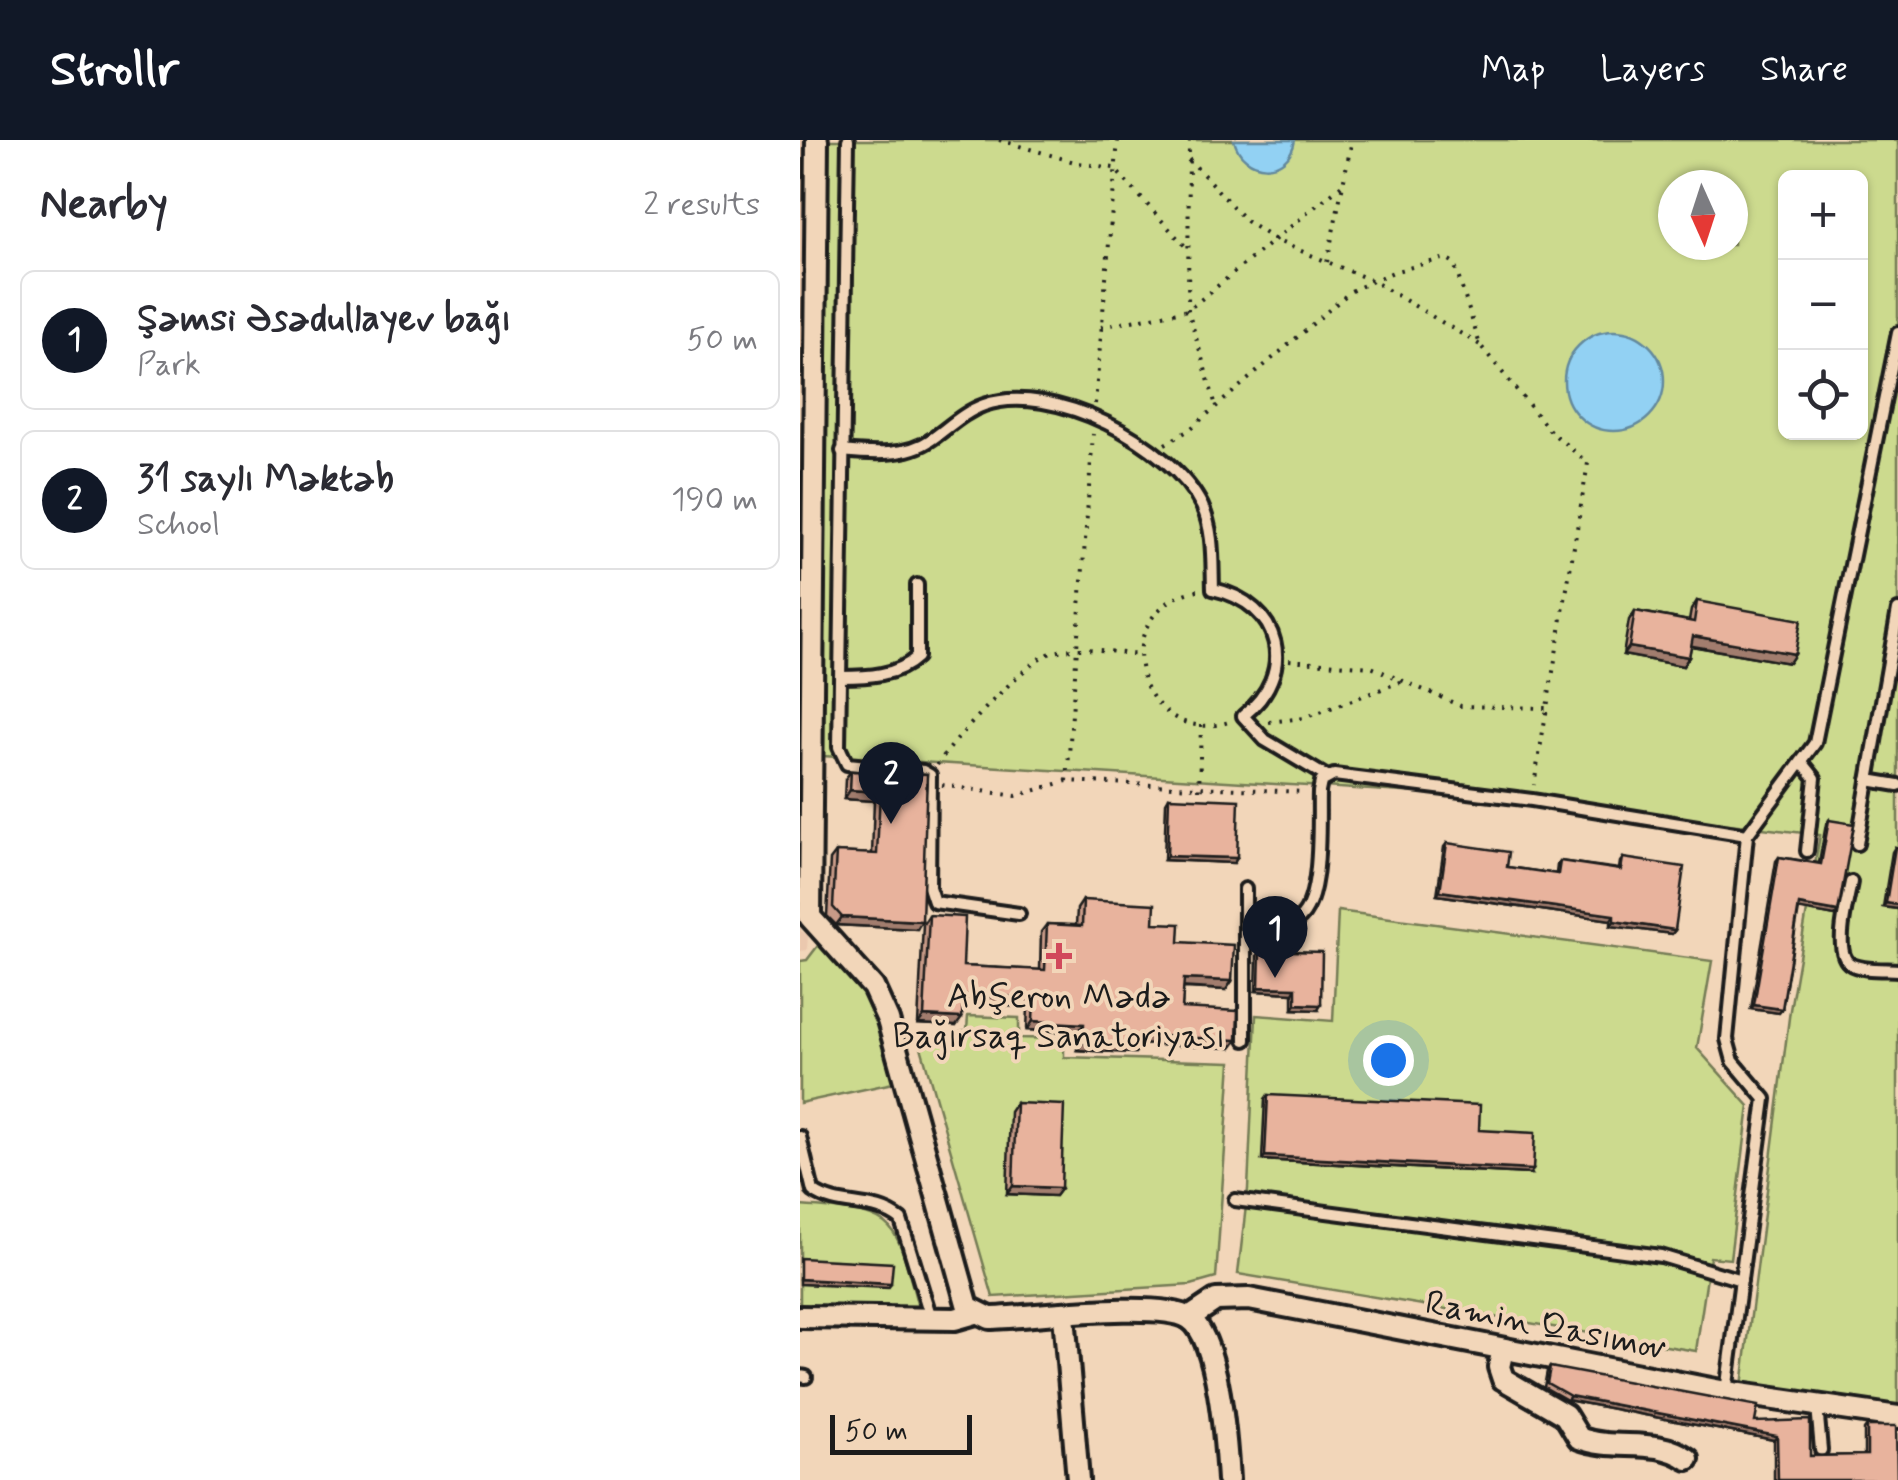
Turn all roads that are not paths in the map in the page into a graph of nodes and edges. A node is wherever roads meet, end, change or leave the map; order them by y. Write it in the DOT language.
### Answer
graph roads {
  1 [pos="817,140"];
  2 [pos="848,140"];
  3 [pos="1898,332"];
  4 [pos="807,422"];
  5 [pos="842,451"];
  6 [pos="918,585"];
  7 [pos="1898,610"];
  8 [pos="840,677"];
  9 [pos="1803,763"];
  10 [pos="1327,777"];
  11 [pos="1868,780"];
  12 [pos="1898,785"];
  13 [pos="1747,835"];
  14 [pos="1857,844"];
  15 [pos="1807,851"];
  16 [pos="1851,882"];
  17 [pos="1246,889"];
  18 [pos="1020,914"];
  19 [pos="1245,927"];
  20 [pos="1898,970"];
  21 [pos="1245,1040"];
  22 [pos="800,1136"];
  23 [pos="1235,1200"];
  24 [pos="1741,1280"];
  25 [pos="976,1313"];
  26 [pos="1064,1315"];
  27 [pos="800,1317"];
  28 [pos="1188,1318"];
  29 [pos="932,1319"];
  30 [pos="1504,1349"];
  31 [pos="1726,1392"];
  32 [pos="1818,1406"];
  33 [pos="1898,1417"];
  34 [pos="1821,1450"];
  35 [pos="1688,1460"];
  36 [pos="1078,1480"];
  37 [pos="1228,1480"];
  1 -- 4 [label="street"];
  2 -- 5 [label="lane"];
  3 -- 9 [label="lane"];
  4 -- 25 [label="street"];
  5 -- 8 [label="lane"];
  5 -- 10 [label="lane"];
  6 -- 8 [label="lane"];
  7 -- 11 [label="lane"];
  8 -- 18 [label="lane"];
  9 -- 13 [label="lane"];
  9 -- 15 [label="lane"];
  10 -- 13 [label="lane"];
  10 -- 19 [label="lane"];
  11 -- 12 [label="lane"];
  11 -- 14 [label="lane"];
  13 -- 24 [label="lane"];
  16 -- 20 [label="lane"];
  17 -- 19 [label="lane"];
  19 -- 21 [label="lane"];
  22 -- 29 [label="lane"];
  23 -- 24 [label="lane"];
  24 -- 31 [label="lane"];
  25 -- 26 [label="street"];
  25 -- 29 [label="street"];
  26 -- 28 [label="street"];
  26 -- 36 [label="street"];
  27 -- 29 [label="street"];
  28 -- 30 [label="street, Ramin Qasımov"];
  28 -- 37 [label="street"];
  30 -- 31 [label="street, Ramin Qasımov"];
  30 -- 35 [label="street"];
  31 -- 32 [label="street, Ramin Qasımov"];
  32 -- 33 [label="street, Ramin Qasımov"];
  32 -- 34 [label="lane"];
}
